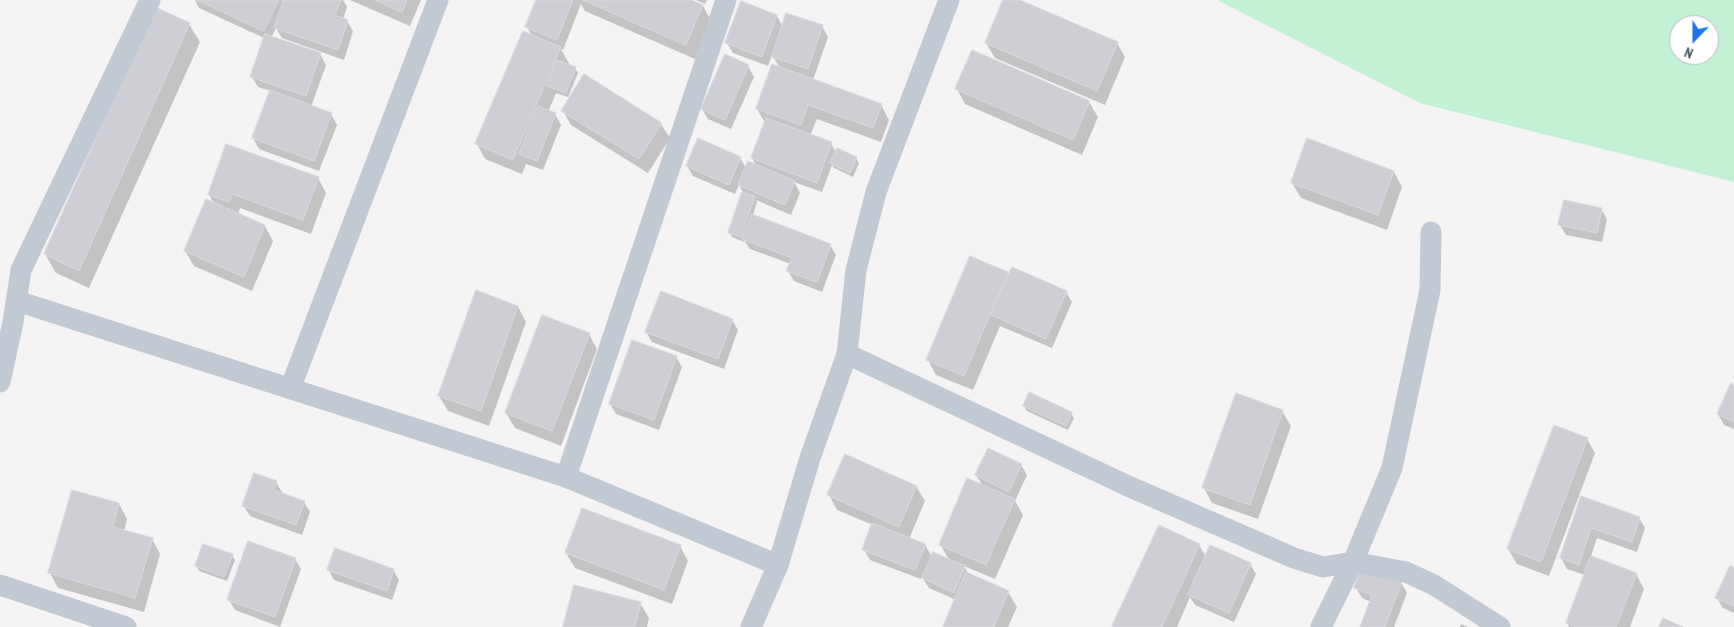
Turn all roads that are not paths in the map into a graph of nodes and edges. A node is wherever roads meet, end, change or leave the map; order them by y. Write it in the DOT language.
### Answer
graph roads {
  1 [pos="150,0"];
  2 [pos="438,0"];
  3 [pos="726,0"];
  4 [pos="949,0"];
  5 [pos="1431,232"];
  6 [pos="16,301"];
  7 [pos="847,354"];
  8 [pos="0,382"];
  9 [pos="290,389"];
  10 [pos="566,477"];
  11 [pos="1353,562"];
  12 [pos="778,565"];
  13 [pos="0,585"];
  14 [pos="126,627"];
  15 [pos="751,627"];
  16 [pos="1321,627"];
  17 [pos="1500,627"];
  1 -- 6 [label="street"];
  2 -- 9 [label="street"];
  3 -- 10 [label="street"];
  4 -- 7 [label="street"];
  5 -- 11 [label="street"];
  6 -- 8 [label="street"];
  6 -- 9 [label="street"];
  7 -- 11 [label="street"];
  7 -- 12 [label="street"];
  9 -- 10 [label="street"];
  10 -- 12 [label="street"];
  11 -- 16 [label="street"];
  11 -- 17 [label="street"];
  12 -- 15 [label="street"];
  13 -- 14 [label="street"];
}
